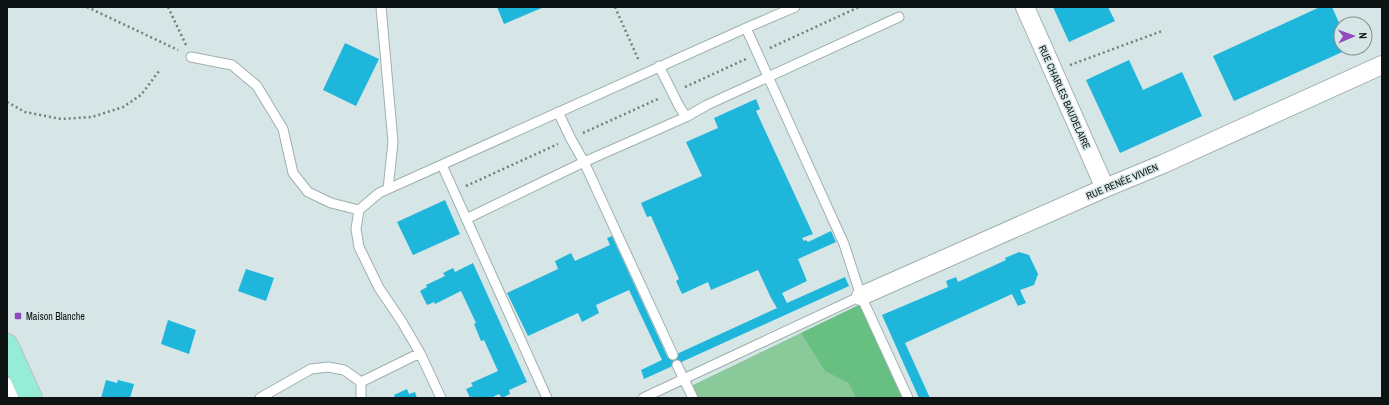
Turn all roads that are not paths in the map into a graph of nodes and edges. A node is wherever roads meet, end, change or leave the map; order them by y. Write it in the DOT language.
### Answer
graph roads {
  1 [pos="381,7"];
  2 [pos="795,7"];
  3 [pos="1025,7"];
  4 [pos="899,18"];
  5 [pos="746,28"];
  6 [pos="191,57"];
  7 [pos="660,66"];
  8 [pos="1380,70"];
  9 [pos="768,77"];
  10 [pos="558,112"];
  11 [pos="686,117"];
  12 [pos="584,162"];
  13 [pos="442,165"];
  14 [pos="1105,188"];
  15 [pos="388,189"];
  16 [pos="359,210"];
  17 [pos="466,219"];
  18 [pos="861,296"];
  19 [pos="7,345"];
  20 [pos="420,353"];
  21 [pos="673,355"];
  22 [pos="678,365"];
  23 [pos="684,378"];
  24 [pos="7,382"];
  25 [pos="361,382"];
  26 [pos="14,398"];
  27 [pos="31,398"];
  28 [pos="260,398"];
  29 [pos="361,398"];
  30 [pos="442,398"];
  31 [pos="547,398"];
  32 [pos="643,398"];
  33 [pos="693,398"];
  34 [pos="908,398"];
  1 -- 15 [label="lane"];
  2 -- 5 [label="lane"];
  3 -- 14 [label="street, RUE CHARLES BAUDELAIRE"];
  4 -- 9 [label="lane"];
  5 -- 7 [label="lane"];
  5 -- 9 [label="lane"];
  6 -- 16 [label="lane"];
  7 -- 10 [label="lane"];
  7 -- 11 [label="lane"];
  8 -- 14 [label="street, RUE RENÉE VIVIEN"];
  9 -- 11 [label="lane"];
  9 -- 18 [label="lane"];
  10 -- 12 [label="lane"];
  10 -- 13 [label="lane"];
  11 -- 12 [label="lane"];
  12 -- 17 [label="lane"];
  12 -- 21 [label="lane"];
  13 -- 15 [label="lane"];
  13 -- 17 [label="lane"];
  14 -- 18 [label="street, RUE RENÉE VIVIEN"];
  15 -- 16 [label="lane"];
  16 -- 20 [label="lane"];
  17 -- 31 [label="lane"];
  18 -- 23 [label="lane"];
  18 -- 34 [label="lane"];
  19 -- 27 [label="main road"];
  20 -- 25 [label="lane"];
  20 -- 30 [label="lane"];
  22 -- 23 [label="lane"];
  23 -- 32 [label="lane"];
  23 -- 33 [label="lane"];
  24 -- 26 [label="lane"];
  25 -- 28 [label="lane"];
  25 -- 29 [label="lane"];
}
